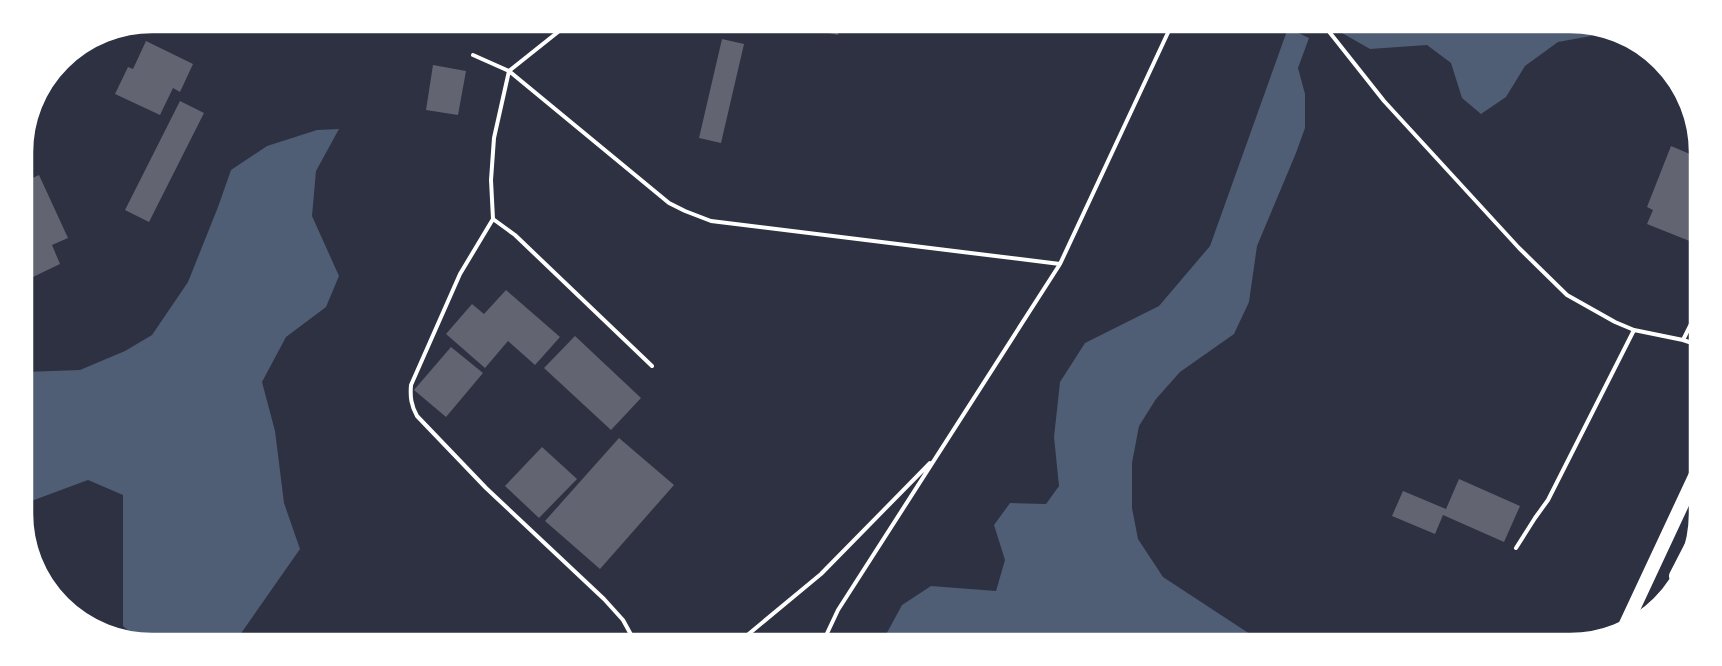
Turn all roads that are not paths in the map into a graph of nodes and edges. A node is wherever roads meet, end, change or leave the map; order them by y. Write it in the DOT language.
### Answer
graph roads {
  1 [pos="558,32"];
  2 [pos="1168,32"];
  3 [pos="1329,32"];
  4 [pos="473,55"];
  5 [pos="510,71"];
  6 [pos="493,219"];
  7 [pos="1060,264"];
  8 [pos="1690,326"];
  9 [pos="1634,330"];
  10 [pos="1683,340"];
  11 [pos="1690,342"];
  12 [pos="652,366"];
  13 [pos="937,456"];
  14 [pos="1690,487"];
  15 [pos="1516,548"];
  16 [pos="1629,617"];
  17 [pos="631,634"];
  18 [pos="749,634"];
  19 [pos="826,634"];
  1 -- 5 [label="lane"];
  2 -- 7 [label="lane"];
  3 -- 9 [label="lane"];
  4 -- 5 [label="lane"];
  5 -- 6 [label="lane"];
  5 -- 7 [label="lane"];
  6 -- 12 [label="lane"];
  6 -- 17 [label="lane"];
  7 -- 13 [label="lane"];
  8 -- 10 [label="lane"];
  9 -- 10 [label="lane"];
  9 -- 15 [label="lane"];
  10 -- 11 [label="lane"];
  13 -- 18 [label="lane"];
  13 -- 19 [label="lane"];
  14 -- 16 [label="highway"];
}
